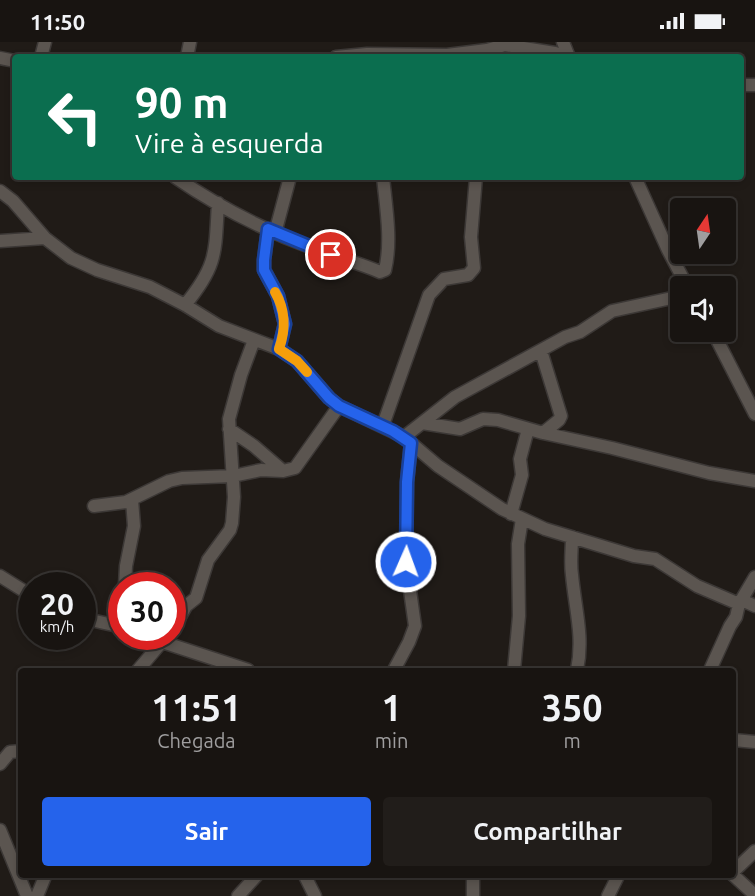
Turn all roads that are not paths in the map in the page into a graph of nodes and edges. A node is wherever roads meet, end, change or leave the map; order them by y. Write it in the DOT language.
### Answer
graph roads {
  1 [pos="507,44"];
  2 [pos="447,48"];
  3 [pos="378,54"];
  4 [pos="486,54"];
  5 [pos="558,54"];
  6 [pos="180,180"];
  7 [pos="289,180"];
  8 [pos="383,180"];
  9 [pos="476,180"];
  10 [pos="636,180"];
  11 [pos="0,191"];
  12 [pos="219,203"];
  13 [pos="272,231"];
  14 [pos="45,238"];
  15 [pos="0,241"];
  16 [pos="682,276"];
  17 [pos="670,298"];
  18 [pos="185,305"];
  19 [pos="254,340"];
  20 [pos="718,342"];
  21 [pos="279,349"];
  22 [pos="541,351"];
  23 [pos="339,406"];
  24 [pos="755,414"];
  25 [pos="422,423"];
  26 [pos="383,425"];
  27 [pos="229,429"];
  28 [pos="528,429"];
  29 [pos="543,433"];
  30 [pos="408,440"];
  31 [pos="283,471"];
  32 [pos="233,476"];
  33 [pos="755,481"];
  34 [pos="132,500"];
  35 [pos="94,506"];
  36 [pos="517,517"];
  37 [pos="572,537"];
  38 [pos="126,572"];
  39 [pos="0,576"];
  40 [pos="755,576"];
  41 [pos="18,587"];
  42 [pos="741,602"];
  43 [pos="186,606"];
  44 [pos="755,606"];
  45 [pos="157,650"];
  46 [pos="185,650"];
  47 [pos="222,667"];
  48 [pos="140,668"];
  49 [pos="395,668"];
  50 [pos="514,668"];
  51 [pos="577,668"];
  52 [pos="711,668"];
  53 [pos="736,740"];
  54 [pos="755,742"];
  55 [pos="18,751"];
  56 [pos="0,764"];
  57 [pos="0,830"];
  58 [pos="755,851"];
  59 [pos="736,870"];
  60 [pos="18,874"];
  61 [pos="736,876"];
  62 [pos="20,878"];
  63 [pos="44,878"];
  64 [pos="254,878"];
  65 [pos="306,878"];
  66 [pos="473,878"];
  67 [pos="617,878"];
  68 [pos="755,895"];
  69 [pos="27,896"];
  70 [pos="37,896"];
  71 [pos="238,896"];
  72 [pos="315,896"];
  73 [pos="473,896"];
  74 [pos="608,896"];
  1 -- 4 [label="street"];
  1 -- 5 [label="street"];
  2 -- 3 [label="street"];
  2 -- 4 [label="street"];
  6 -- 12 [label="street"];
  7 -- 13 [label="street"];
  8 -- 13 [label="street"];
  9 -- 26 [label="street"];
  10 -- 16 [label="street"];
  11 -- 14 [label="street"];
  12 -- 13 [label="street"];
  12 -- 18 [label="street"];
  13 -- 21 [label="street"];
  14 -- 15 [label="street"];
  14 -- 18 [label="street"];
  17 -- 22 [label="street"];
  18 -- 19 [label="street"];
  19 -- 21 [label="street"];
  19 -- 27 [label="street"];
  20 -- 24 [label="street"];
  21 -- 23 [label="street"];
  22 -- 25 [label="street"];
  22 -- 29 [label="street"];
  23 -- 26 [label="street"];
  23 -- 31 [label="street"];
  25 -- 28 [label="street"];
  25 -- 30 [label="street"];
  26 -- 30 [label="street"];
  27 -- 31 [label="street"];
  27 -- 32 [label="street"];
  28 -- 29 [label="street"];
  28 -- 36 [label="street"];
  29 -- 33 [label="street"];
  30 -- 36 [label="street"];
  30 -- 49 [label="street"];
  31 -- 32 [label="street"];
  32 -- 34 [label="street"];
  32 -- 43 [label="street"];
  34 -- 35 [label="street"];
  34 -- 38 [label="street"];
  36 -- 37 [label="street"];
  36 -- 50 [label="street"];
  37 -- 42 [label="street"];
  37 -- 51 [label="street"];
  39 -- 41 [label="street"];
  40 -- 42 [label="street"];
  42 -- 44 [label="street"];
  42 -- 52 [label="street"];
  45 -- 48 [label="street"];
  46 -- 47 [label="street"];
  53 -- 54 [label="street"];
  55 -- 56 [label="street"];
  57 -- 60 [label="street"];
  58 -- 59 [label="street"];
  61 -- 68 [label="street"];
  62 -- 69 [label="street"];
  63 -- 70 [label="street"];
  64 -- 71 [label="street"];
  65 -- 72 [label="street"];
  66 -- 73 [label="street"];
  67 -- 74 [label="street"];
}
